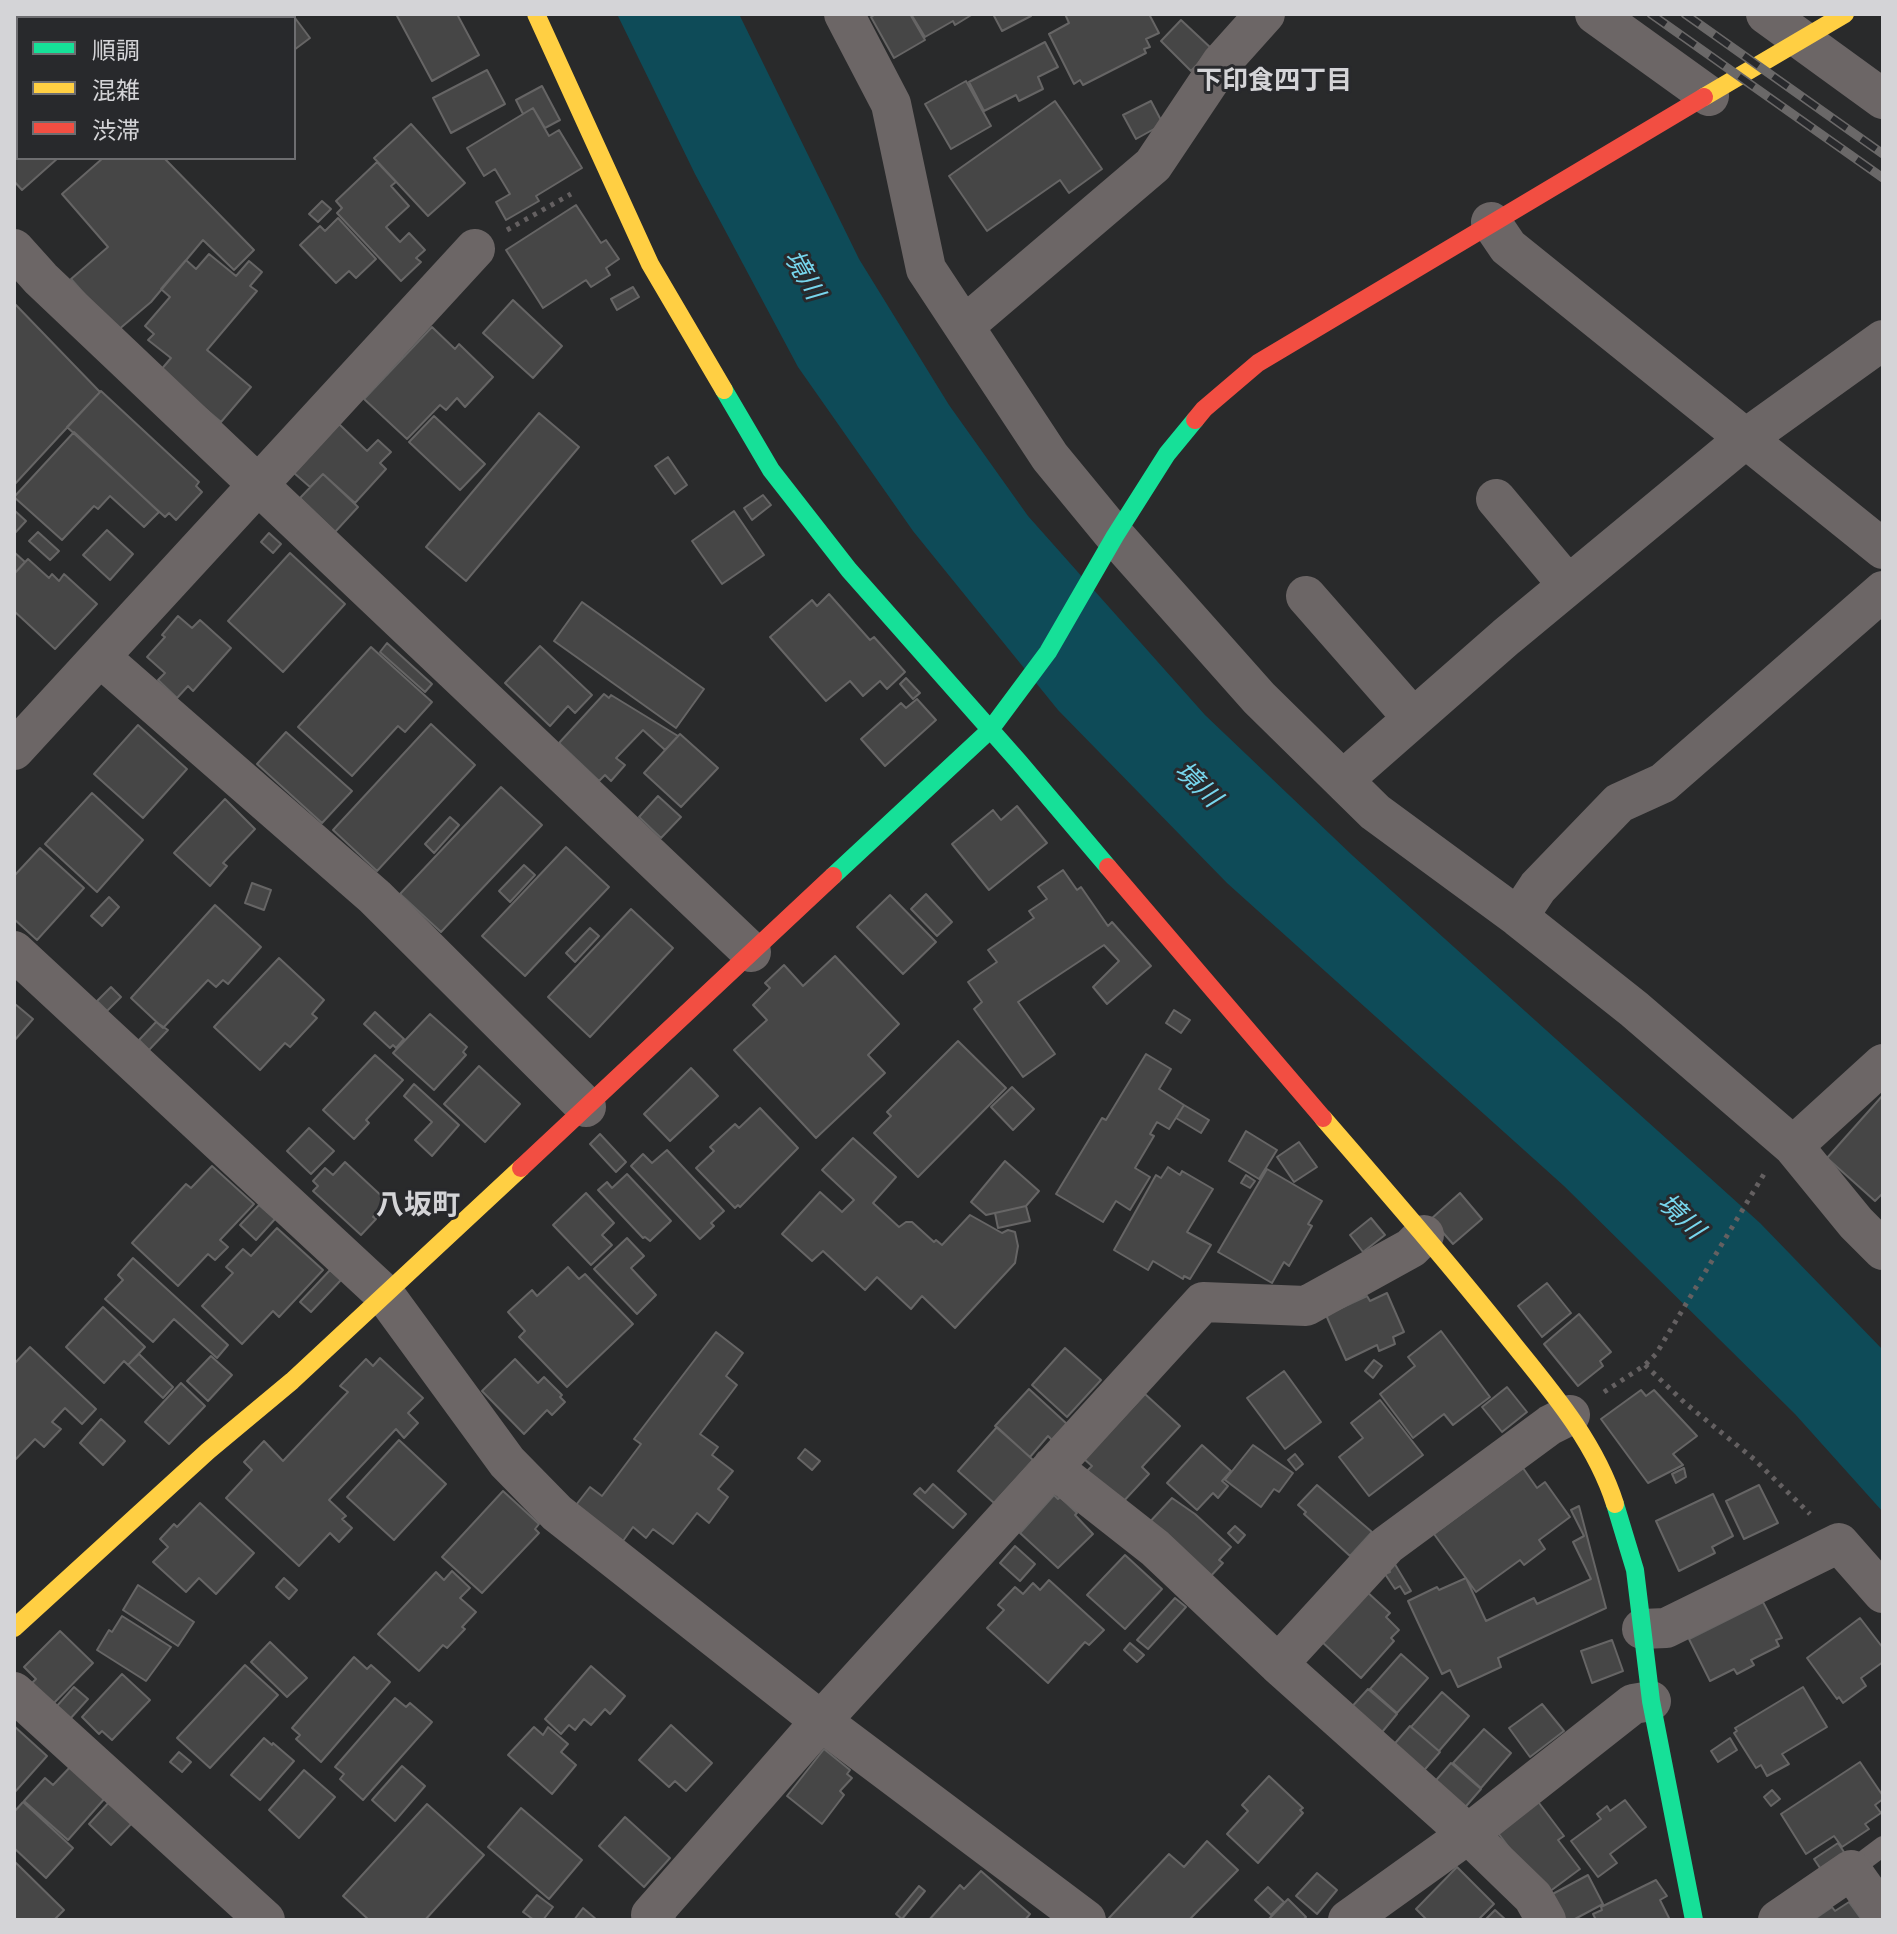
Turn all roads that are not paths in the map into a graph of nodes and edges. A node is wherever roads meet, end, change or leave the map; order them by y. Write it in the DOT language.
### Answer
graph roads {
  1 [pos="536,14"];
  2 [pos="844,14"];
  3 [pos="1265,14"];
  4 [pos="1595,14"];
  5 [pos="1766,14"];
  6 [pos="1845,14"];
  7 [pos="1802,40"];
  8 [pos="1709,96"];
  9 [pos="1883,99"];
  10 [pos="1491,222"];
  11 [pos="14,249"];
  12 [pos="475,249"];
  13 [pos="964,326"];
  14 [pos="1883,340"];
  15 [pos="1745,439"];
  16 [pos="259,485"];
  17 [pos="1496,499"];
  18 [pos="1109,546"];
  19 [pos="1883,549"];
  20 [pos="1568,585"];
  21 [pos="1883,591"];
  22 [pos="1306,596"];
  23 [pos="100,657"];
  24 [pos="1413,718"];
  25 [pos="990,730"];
  26 [pos="14,750"];
  27 [pos="1343,780"];
  28 [pos="1518,917"];
  29 [pos="14,951"];
  30 [pos="751,952"];
  31 [pos="1883,1064"];
  32 [pos="586,1107"];
  33 [pos="1781,1156"];
  34 [pos="1424,1235"];
  35 [pos="1883,1250"];
  36 [pos="385,1295"];
  37 [pos="1570,1415"];
  38 [pos="1052,1467"];
  39 [pos="1883,1593"];
  40 [pos="14,1628"];
  41 [pos="1642,1629"];
  42 [pos="1278,1664"];
  43 [pos="14,1692"];
  44 [pos="1651,1701"];
  45 [pos="821,1721"];
  46 [pos="1468,1834"];
  47 [pos="1883,1846"];
  48 [pos="1851,1870"];
  49 [pos="1883,1915"];
  50 [pos="651,1918"];
  51 [pos="265,1920"];
  52 [pos="1086,1920"];
  53 [pos="1348,1920"];
  54 [pos="1546,1920"];
  55 [pos="1694,1920"];
  56 [pos="1778,1920"];
  1 -- 25 [label="street"];
  2 -- 13 [label="street"];
  3 -- 13 [label="street"];
  4 -- 8 [label="street"];
  5 -- 7 [label="street"];
  6 -- 7 [label="street"];
  7 -- 8 [label="street"];
  7 -- 9 [label="street"];
  8 -- 10 [label="street"];
  10 -- 15 [label="street"];
  10 -- 18 [label="street"];
  11 -- 16 [label="street"];
  12 -- 16 [label="street"];
  13 -- 18 [label="street"];
  14 -- 15 [label="street"];
  15 -- 19 [label="street"];
  15 -- 20 [label="street"];
  16 -- 23 [label="street"];
  16 -- 30 [label="street"];
  17 -- 20 [label="street"];
  18 -- 25 [label="street"];
  18 -- 27 [label="street"];
  20 -- 24 [label="street"];
  21 -- 28 [label="street"];
  22 -- 24 [label="street"];
  23 -- 26 [label="street"];
  23 -- 32 [label="street"];
  24 -- 27 [label="street"];
  25 -- 30 [label="street"];
  25 -- 34 [label="street"];
  27 -- 28 [label="street"];
  28 -- 33 [label="street"];
  29 -- 36 [label="street"];
  30 -- 32 [label="street"];
  31 -- 33 [label="street"];
  32 -- 36 [label="street"];
  33 -- 35 [label="street"];
  34 -- 37 [label="street"];
  34 -- 38 [label="street"];
  36 -- 40 [label="street"];
  36 -- 45 [label="street"];
  37 -- 41 [label="street"];
  37 -- 42 [label="street"];
  38 -- 42 [label="street"];
  38 -- 45 [label="street"];
  39 -- 41 [label="street"];
  41 -- 44 [label="street"];
  42 -- 46 [label="street"];
  43 -- 51 [label="street"];
  44 -- 46 [label="street"];
  44 -- 55 [label="street"];
  45 -- 50 [label="street"];
  45 -- 52 [label="street"];
  46 -- 53 [label="street"];
  46 -- 54 [label="street"];
  47 -- 48 [label="lane"];
  48 -- 49 [label="street"];
  48 -- 56 [label="street"];
}
